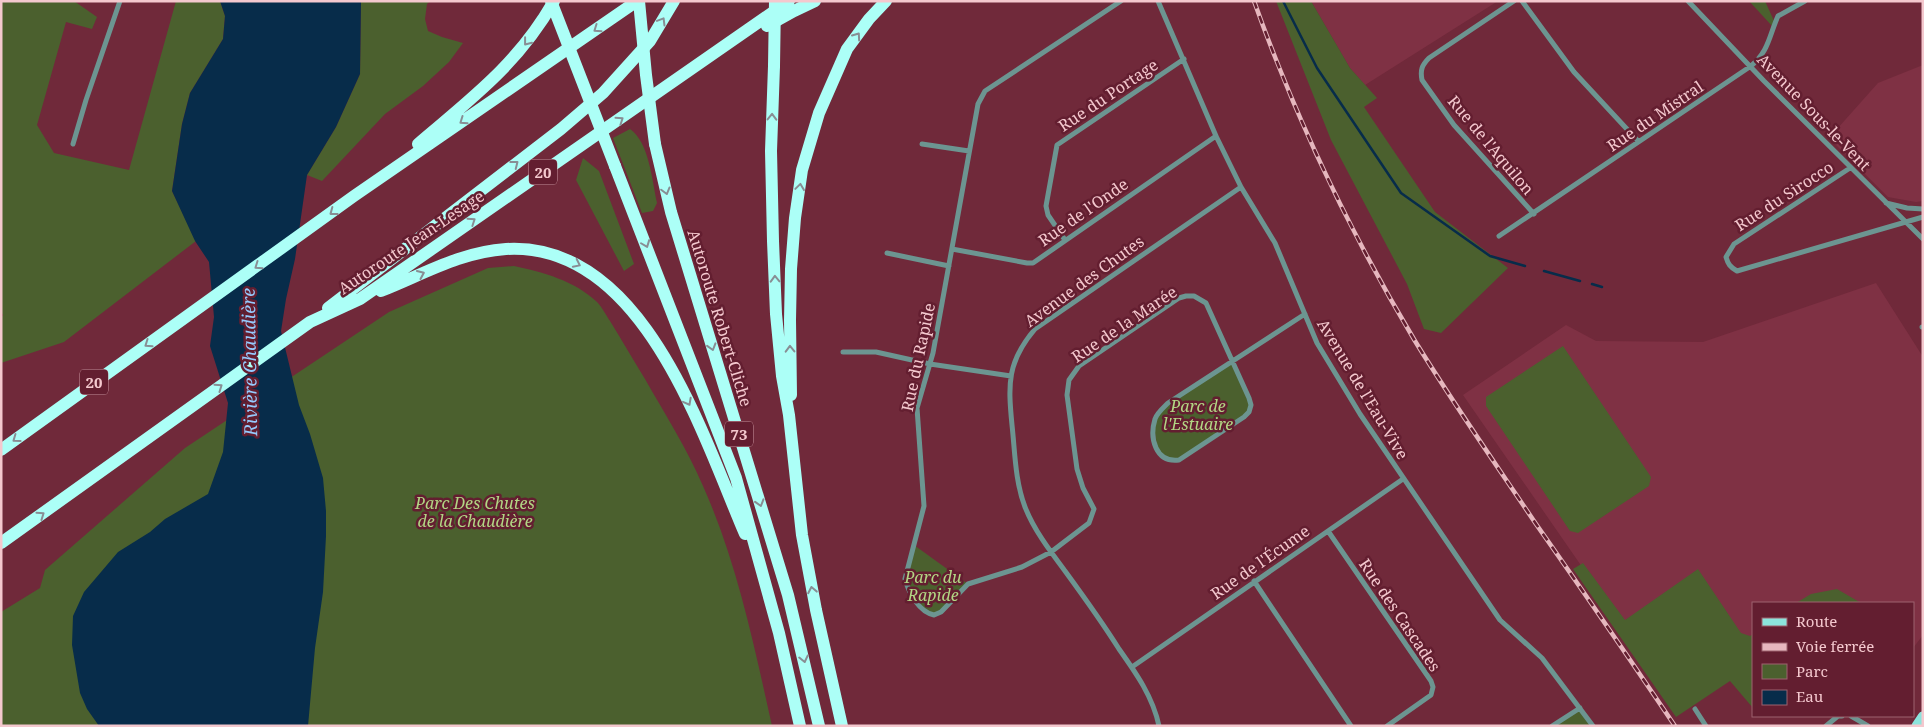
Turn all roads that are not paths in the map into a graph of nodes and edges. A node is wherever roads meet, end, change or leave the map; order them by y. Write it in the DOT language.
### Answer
graph roads {
  1 [pos="120,1"];
  2 [pos="552,1"];
  3 [pos="638,1"];
  4 [pos="674,1"];
  5 [pos="775,1"];
  6 [pos="789,1"];
  7 [pos="815,1"];
  8 [pos="886,1"];
  9 [pos="1121,1"];
  10 [pos="1158,1"];
  11 [pos="1514,1"];
  12 [pos="1522,1"];
  13 [pos="1688,1"];
  14 [pos="1805,1"];
  15 [pos="727,46"];
  16 [pos="1184,60"];
  17 [pos="1751,66"];
  18 [pos="1216,136"];
  19 [pos="1638,142"];
  20 [pos="73,144"];
  21 [pos="922,144"];
  22 [pos="969,151"];
  23 [pos="1850,168"];
  24 [pos="1241,187"];
  25 [pos="354,196"];
  26 [pos="1886,203"];
  27 [pos="1923,209"];
  28 [pos="1534,214"];
  29 [pos="1923,217"];
  30 [pos="1907,222"];
  31 [pos="1498,236"];
  32 [pos="1923,239"];
  33 [pos="1065,240"];
  34 [pos="952,249"];
  35 [pos="887,253"];
  36 [pos="949,266"];
  37 [pos="360,299"];
  38 [pos="1305,314"];
  39 [pos="310,322"];
  40 [pos="843,352"];
  41 [pos="1232,362"];
  42 [pos="930,364"];
  43 [pos="1011,376"];
  44 [pos="789,415"];
  45 [pos="1,450"];
  46 [pos="1403,480"];
  47 [pos="1328,531"];
  48 [pos="1,543"];
  49 [pos="1051,552"];
  50 [pos="759,568"];
  51 [pos="1254,581"];
  52 [pos="1132,667"];
  53 [pos="1580,708"];
  54 [pos="1695,709"];
  55 [pos="1837,717"];
  56 [pos="1852,717"];
  57 [pos="1923,717"];
  58 [pos="800,726"];
  59 [pos="819,726"];
  60 [pos="843,726"];
  61 [pos="1159,726"];
  62 [pos="1351,726"];
  63 [pos="1387,726"];
  64 [pos="1552,726"];
  65 [pos="1593,726"];
  66 [pos="1706,726"];
  67 [pos="1826,726"];
  68 [pos="1868,726"];
  69 [pos="1917,726"];
  1 -- 20 [label="street"];
  2 -- 25 [label="highway, one-way"];
  2 -- 50 [label="highway, one-way, bridge"];
  3 -- 25 [label="highway, 20, one-way"];
  3 -- 59 [label="highway, Autoroute Robert-Cliche / 73, one-way, bridge"];
  39 -- 4 [label="highway, one-way"];
  44 -- 5 [label="highway, one-way, bridge"];
  6 -- 15 [label="highway, Autoroute Jean-Lesage / 20"];
  7 -- 15 [label="highway"];
  44 -- 8 [label="highway, one-way"];
  9 -- 22 [label="street, Rue du Rapide"];
  10 -- 16 [label="street, Avenue de l'Eau-Vive"];
  11 -- 28 [label="street, Rue de l'Aquilon"];
  12 -- 19 [label="street"];
  13 -- 17 [label="street, Avenue Sous-le-Vent"];
  14 -- 17 [label="street, Rue du Mistral"];
  37 -- 15 [label="highway, Autoroute Jean-Lesage / 20, one-way"];
  16 -- 18 [label="street, Avenue de l'Eau-Vive"];
  16 -- 33 [label="street, Rue du Portage"];
  17 -- 19 [label="street, Rue du Mistral"];
  17 -- 23 [label="street, Avenue Sous-le-Vent"];
  18 -- 24 [label="street, Avenue de l'Eau-Vive"];
  18 -- 33 [label="street, Rue de l'Onde"];
  19 -- 28 [label="street, Rue du Mistral"];
  21 -- 22 [label="street"];
  22 -- 34 [label="street, Rue du Rapide"];
  23 -- 26 [label="street, Avenue Sous-le-Vent"];
  23 -- 30 [label="street, Rue du Sirocco"];
  24 -- 38 [label="street, Avenue de l'Eau-Vive"];
  24 -- 43 [label="street, Avenue des Chutes"];
  25 -- 45 [label="highway, 20, one-way"];
  26 -- 27 [label="street"];
  26 -- 30 [label="street, Avenue Sous-le-Vent"];
  28 -- 31 [label="street, Rue du Mistral"];
  29 -- 30 [label="street"];
  30 -- 32 [label="street, Avenue Sous-le-Vent"];
  33 -- 34 [label="street, Rue de l'Onde"];
  34 -- 36 [label="street, Rue du Rapide"];
  35 -- 36 [label="street"];
  36 -- 42 [label="street, Rue du Rapide"];
  37 -- 39 [label="highway, Autoroute Jean-Lesage / 20"];
  37 -- 50 [label="highway, one-way"];
  38 -- 41 [label="street"];
  38 -- 46 [label="street, Avenue de l'Eau-Vive"];
  48 -- 39 [label="highway, Autoroute Jean-Lesage / 20, one-way"];
  40 -- 42 [label="street"];
  41 -- 41 [label="street"];
  41 -- 49 [label="street, Rue de la Marée"];
  42 -- 43 [label="street"];
  42 -- 49 [label="street, Rue du Rapide"];
  43 -- 49 [label="street, Avenue des Chutes"];
  60 -- 44 [label="highway, one-way"];
  46 -- 47 [label="street, Rue de l'Écume"];
  46 -- 53 [label="street, Avenue de l'Eau-Vive"];
  47 -- 51 [label="street, Rue de l'Écume"];
  47 -- 63 [label="street, Rue des Cascades"];
  49 -- 52 [label="street, Avenue des Chutes"];
  50 -- 58 [label="highway"];
  51 -- 52 [label="street, Rue de l'Écume"];
  51 -- 62 [label="street"];
  52 -- 61 [label="street, Avenue des Chutes"];
  53 -- 64 [label="street"];
  53 -- 65 [label="street, Avenue de l'Eau-Vive"];
  54 -- 66 [label="street"];
  55 -- 67 [label="street"];
  56 -- 68 [label="street"];
  57 -- 69 [label="main road"];
}
